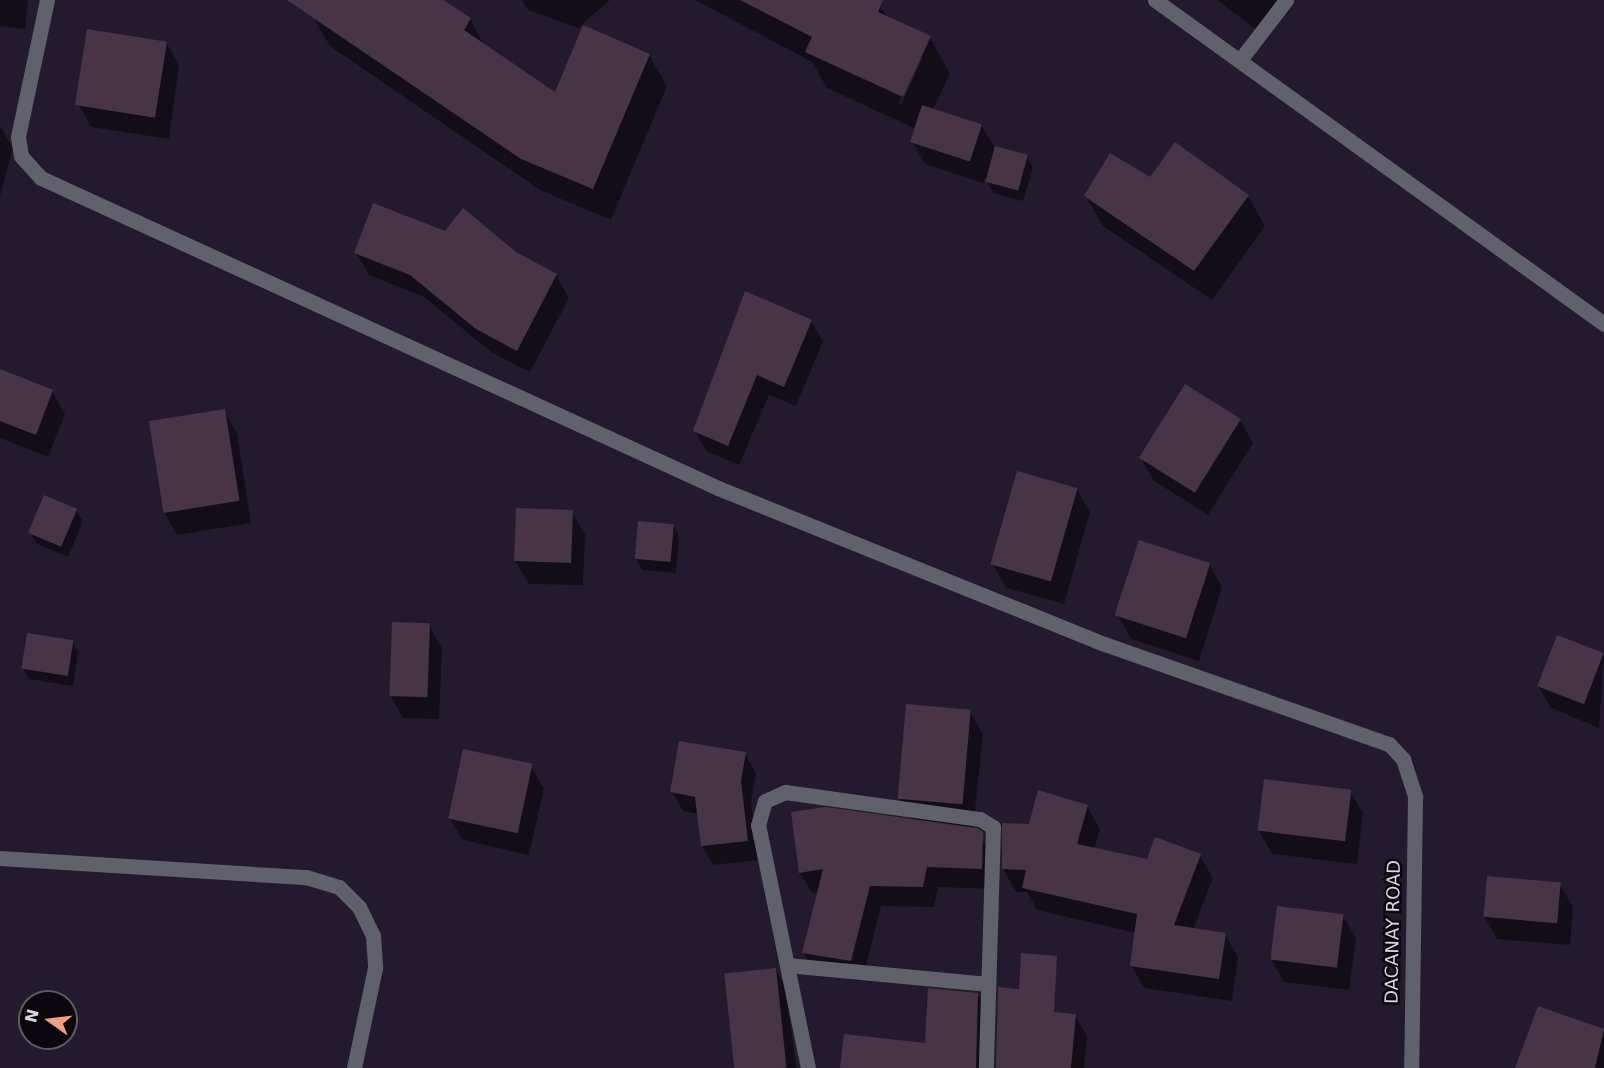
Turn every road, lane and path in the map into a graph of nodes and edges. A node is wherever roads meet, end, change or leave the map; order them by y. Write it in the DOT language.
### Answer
graph roads {
  1 [pos="47,0"];
  2 [pos="1155,0"];
  3 [pos="1286,0"];
  4 [pos="1240,60"];
  5 [pos="1604,324"];
  6 [pos="0,858"];
  7 [pos="787,965"];
  8 [pos="988,984"];
  9 [pos="354,1068"];
  10 [pos="808,1068"];
  11 [pos="986,1068"];
  12 [pos="1411,1068"];
  1 -- 12 [label="street, DACANAY ROAD"];
  2 -- 4 [label="street"];
  3 -- 4 [label="street"];
  4 -- 5 [label="street"];
  6 -- 9 [label="street"];
  7 -- 8 [label="street"];
  7 -- 8 [label="street"];
  7 -- 10 [label="street"];
  8 -- 11 [label="street"];
}
